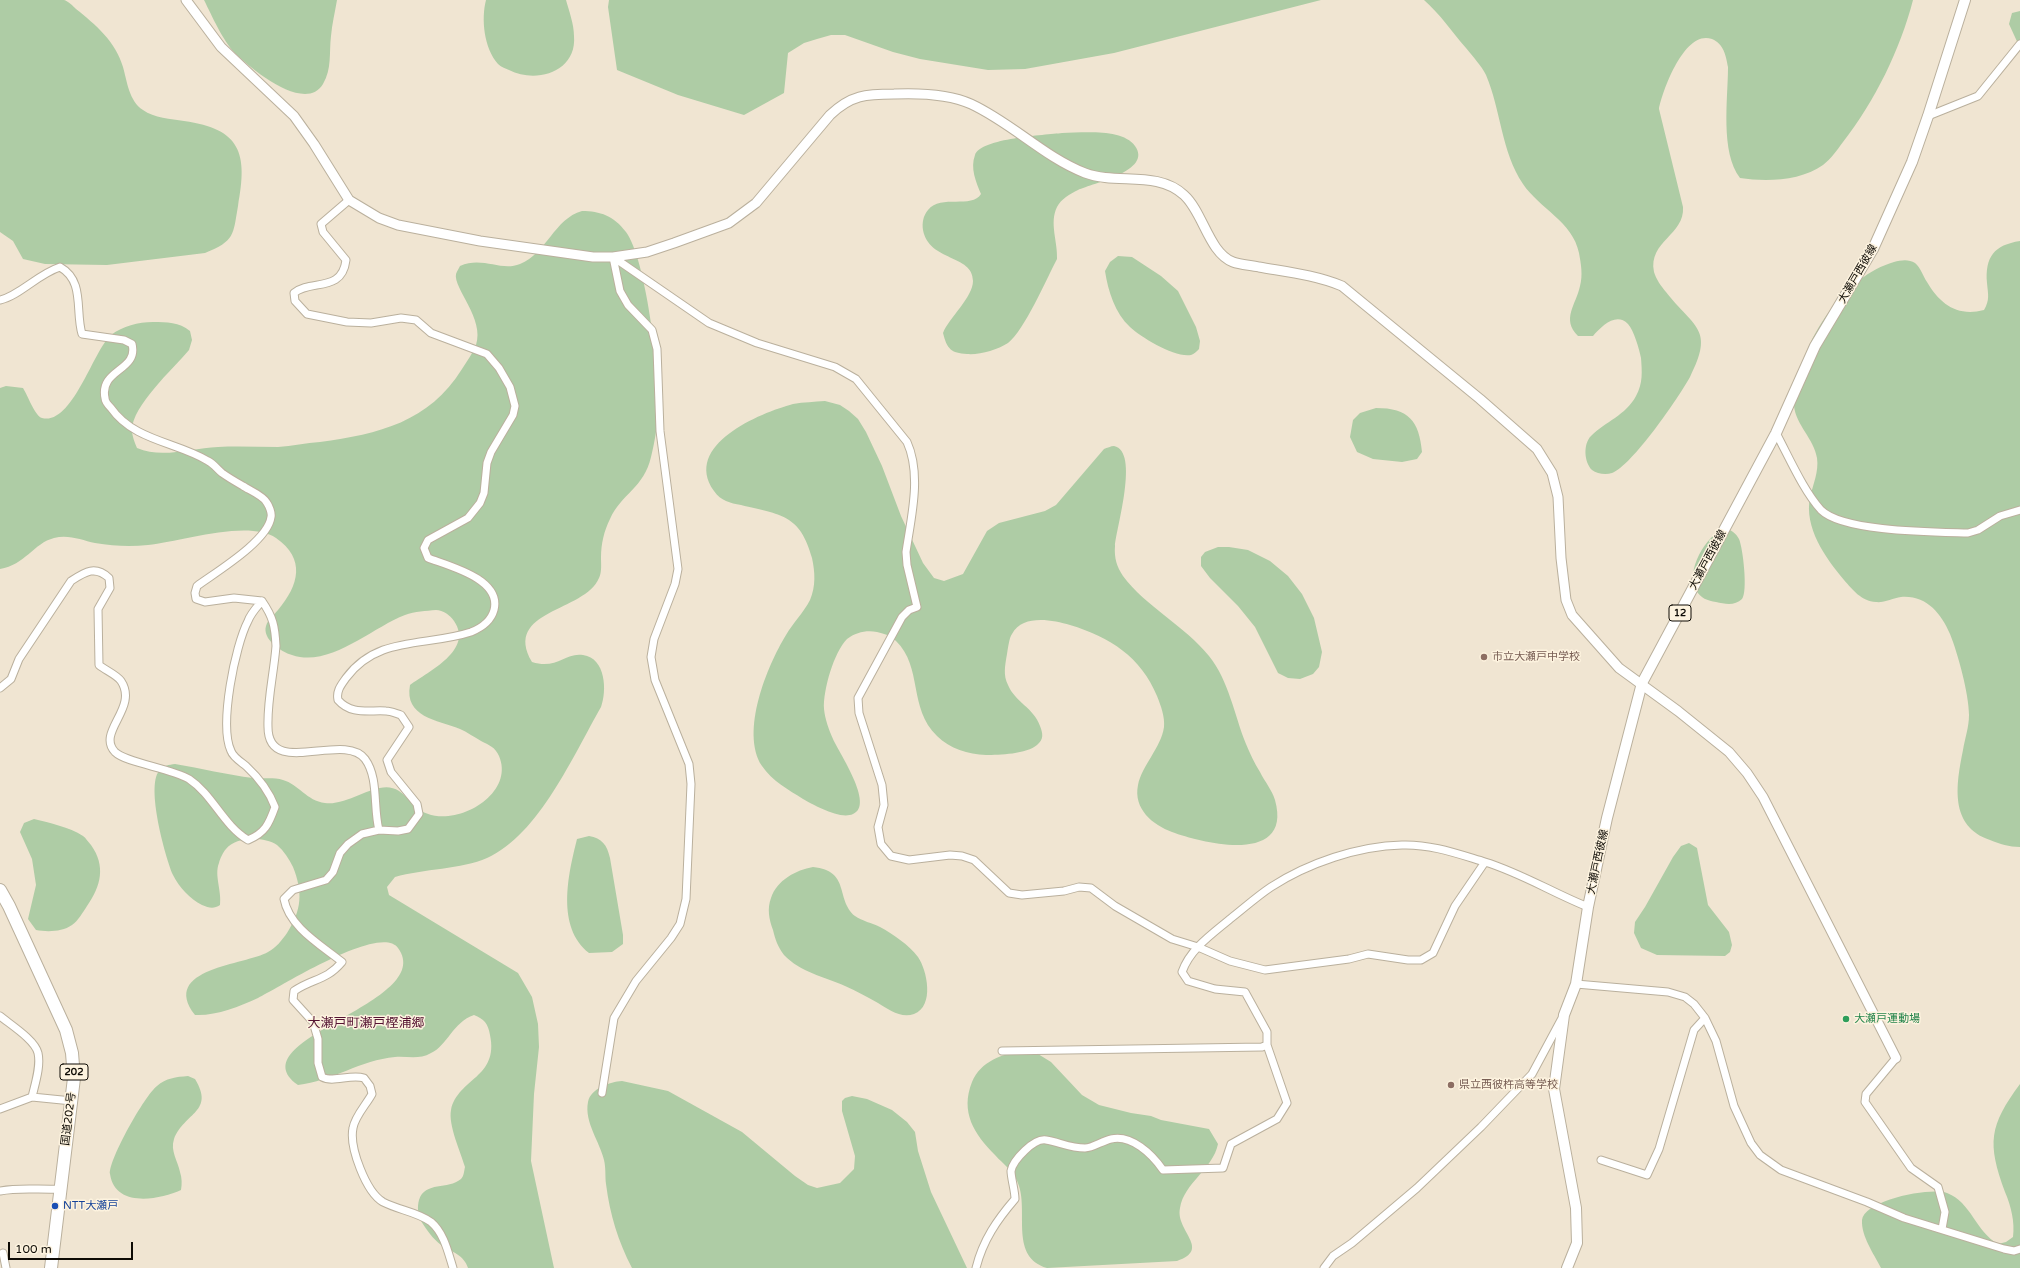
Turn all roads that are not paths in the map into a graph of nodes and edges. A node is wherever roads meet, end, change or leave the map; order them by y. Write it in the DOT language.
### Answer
graph roads {
  1 [pos="186,0"];
  2 [pos="1964,0"];
  3 [pos="2020,44"];
  4 [pos="1928,116"];
  5 [pos="349,200"];
  6 [pos="613,257"];
  7 [pos="0,300"];
  8 [pos="1776,433"];
  9 [pos="2020,510"];
  10 [pos="262,601"];
  11 [pos="1642,683"];
  12 [pos="0,688"];
  13 [pos="379,830"];
  14 [pos="1485,862"];
  15 [pos="0,890"];
  16 [pos="1588,907"];
  17 [pos="1198,947"];
  18 [pos="1576,984"];
  19 [pos="1564,1014"];
  20 [pos="0,1016"];
  21 [pos="1704,1018"];
  22 [pos="1267,1045"];
  23 [pos="1002,1052"];
  24 [pos="1896,1058"];
  25 [pos="602,1093"];
  26 [pos="32,1097"];
  27 [pos="72,1101"];
  28 [pos="0,1109"];
  29 [pos="1601,1160"];
  30 [pos="60,1189"];
  31 [pos="0,1191"];
  32 [pos="1942,1229"];
  33 [pos="2020,1250"];
  34 [pos="3,1253"];
  35 [pos="6,1268"];
  36 [pos="51,1268"];
  37 [pos="453,1268"];
  38 [pos="976,1268"];
  39 [pos="1324,1268"];
  40 [pos="1567,1268"];
  1 -- 5 [label="street"];
  2 -- 4 [label="main road, 大瀬戸西彼線 / 12"];
  3 -- 4 [label="street"];
  4 -- 8 [label="main road, 大瀬戸西彼線 / 12"];
  5 -- 6 [label="street"];
  5 -- 13 [label="street"];
  6 -- 11 [label="street"];
  6 -- 17 [label="street"];
  6 -- 25 [label="street"];
  7 -- 10 [label="street"];
  8 -- 9 [label="street"];
  8 -- 11 [label="main road, 大瀬戸西彼線 / 12"];
  10 -- 12 [label="street"];
  10 -- 13 [label="street"];
  11 -- 16 [label="main road, 大瀬戸西彼線 / 12"];
  11 -- 24 [label="street"];
  13 -- 37 [label="street"];
  14 -- 16 [label="street"];
  14 -- 17 [label="street"];
  14 -- 17 [label="street"];
  15 -- 27 [label="highway, 国道202号 / 202"];
  16 -- 18 [label="main road, 大瀬戸西彼線 / 12"];
  17 -- 22 [label="street"];
  18 -- 19 [label="main road, 大瀬戸西彼線 / 12"];
  18 -- 21 [label="street"];
  19 -- 39 [label="street"];
  19 -- 40 [label="main road, 大瀬戸西彼線 / 12"];
  20 -- 26 [label="street"];
  21 -- 29 [label="street"];
  21 -- 32 [label="street"];
  22 -- 23 [label="street"];
  22 -- 38 [label="street"];
  24 -- 32 [label="street"];
  26 -- 27 [label="street"];
  26 -- 28 [label="street"];
  27 -- 30 [label="highway, 国道202号 / 202"];
  30 -- 31 [label="street"];
  30 -- 36 [label="highway, 国道202号 / 202"];
  32 -- 33 [label="street"];
  34 -- 35 [label="street"];
}
